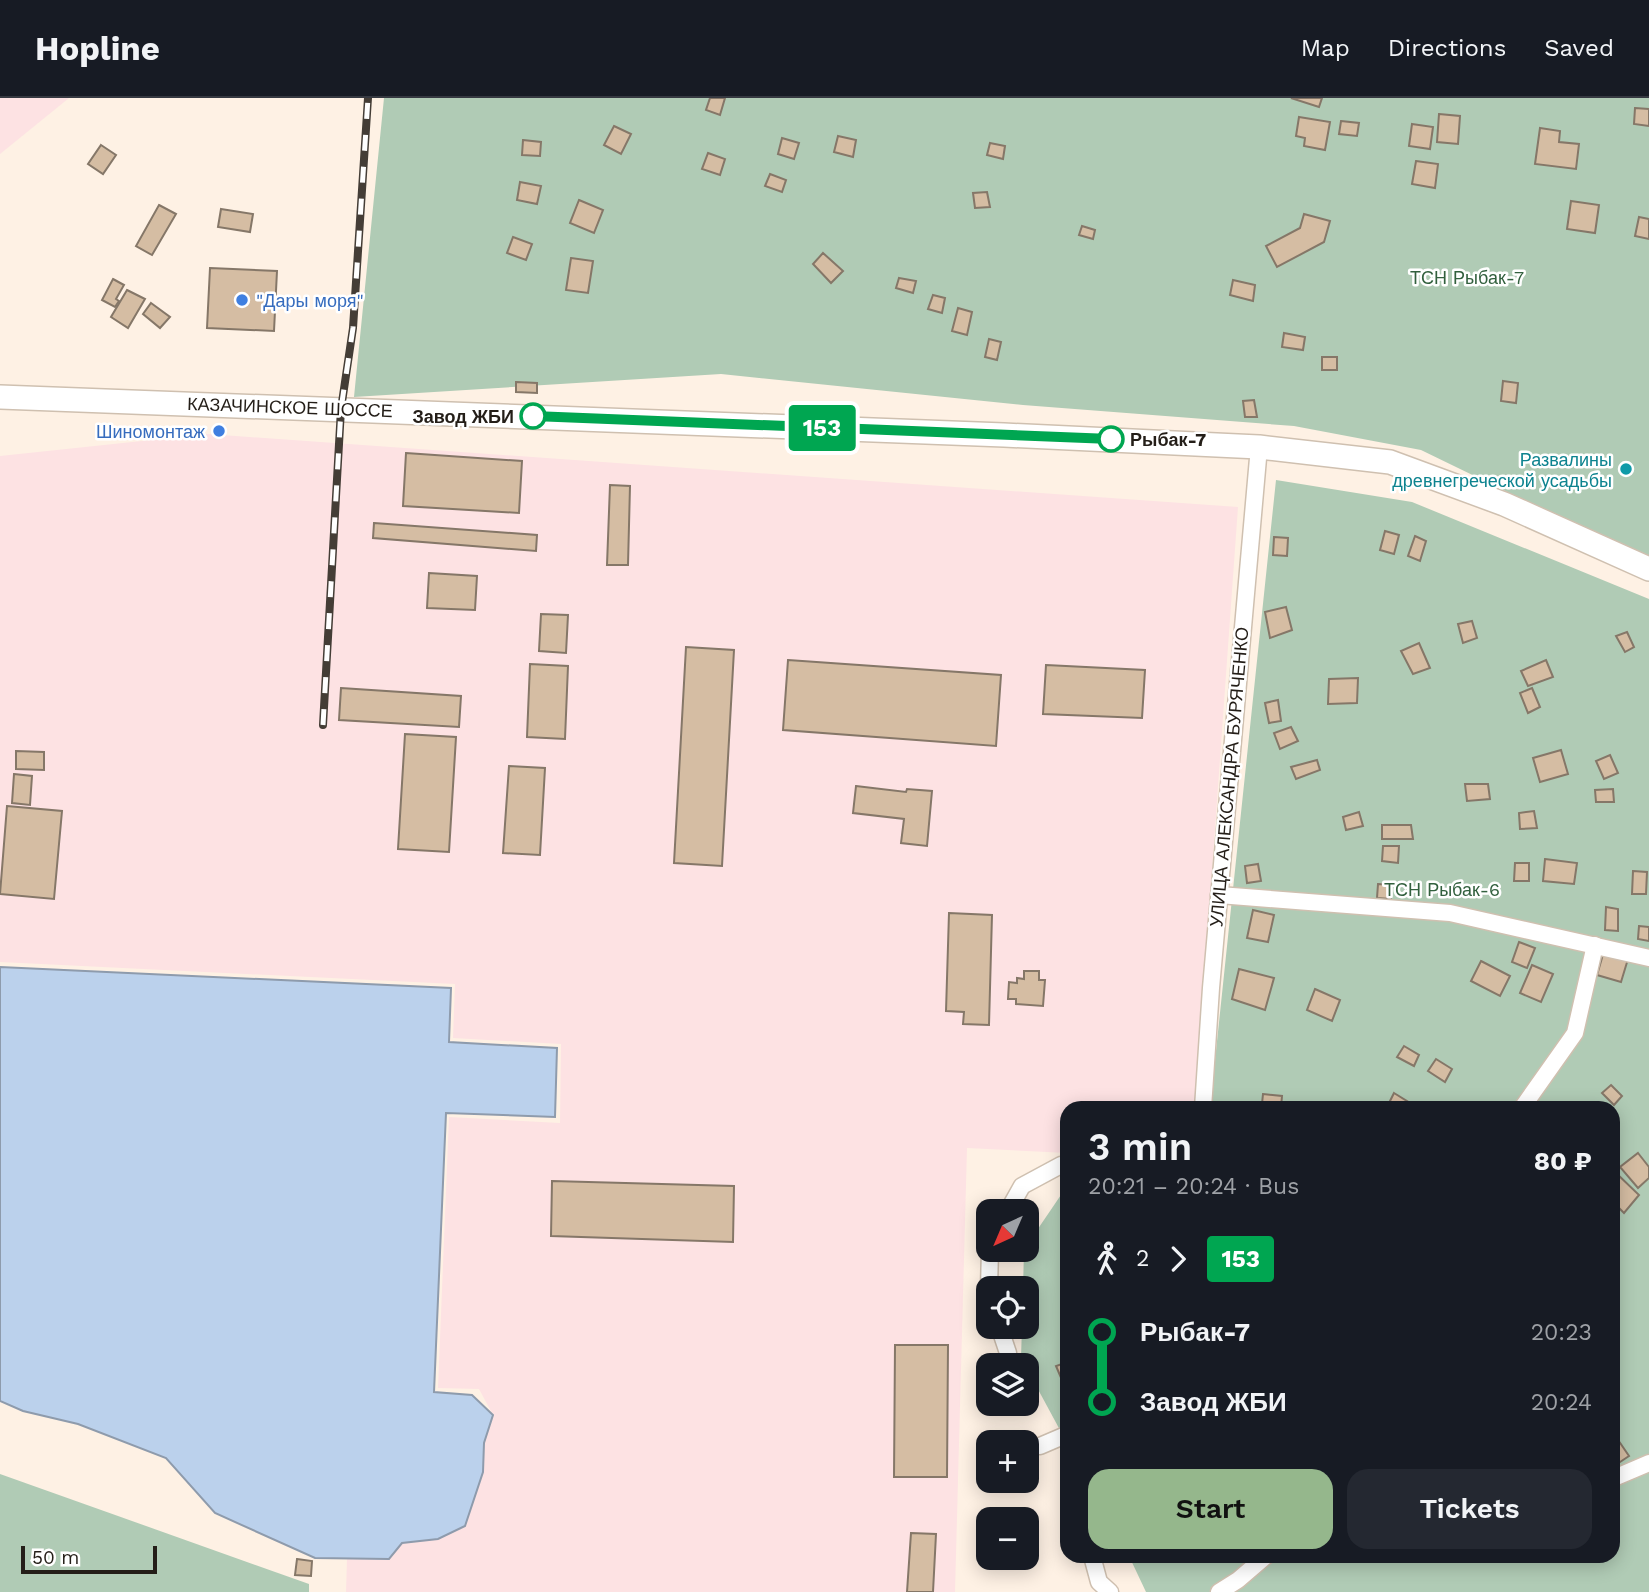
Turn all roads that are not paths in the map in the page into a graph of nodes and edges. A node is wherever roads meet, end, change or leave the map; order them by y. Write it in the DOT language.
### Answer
graph roads {
  1 [pos="0,397"];
  2 [pos="1259,447"];
  3 [pos="1649,569"];
  4 [pos="1219,895"];
  5 [pos="1595,945"];
  6 [pos="1649,958"];
  7 [pos="1204,1101"];
  8 [pos="1527,1101"];
  9 [pos="1060,1166"];
  10 [pos="1015,1199"];
  11 [pos="1003,1339"];
  12 [pos="1008,1353"];
  13 [pos="1060,1437"];
  14 [pos="1040,1446"];
  15 [pos="1649,1463"];
  16 [pos="1620,1475"];
  17 [pos="1094,1563"];
  18 [pos="1258,1563"];
  19 [pos="1110,1592"];
  20 [pos="1219,1592"];
  1 -- 2 [label="main road, КАЗАЧИНСКОЕ ШОССЕ"];
  2 -- 3 [label="main road, КАЗАЧИНСКОЕ ШОССЕ"];
  2 -- 4 [label="street, УЛИЦА АЛЕКСАНДРА БУРЯЧЕНКО"];
  4 -- 5 [label="street"];
  4 -- 7 [label="street, УЛИЦА АЛЕКСАНДРА БУРЯЧЕНКО"];
  5 -- 6 [label="street"];
  5 -- 8 [label="street"];
  9 -- 10 [label="street"];
  11 -- 12 [label="street"];
  13 -- 14 [label="street"];
  15 -- 16 [label="street"];
  17 -- 19 [label="street"];
  18 -- 20 [label="street"];
}
